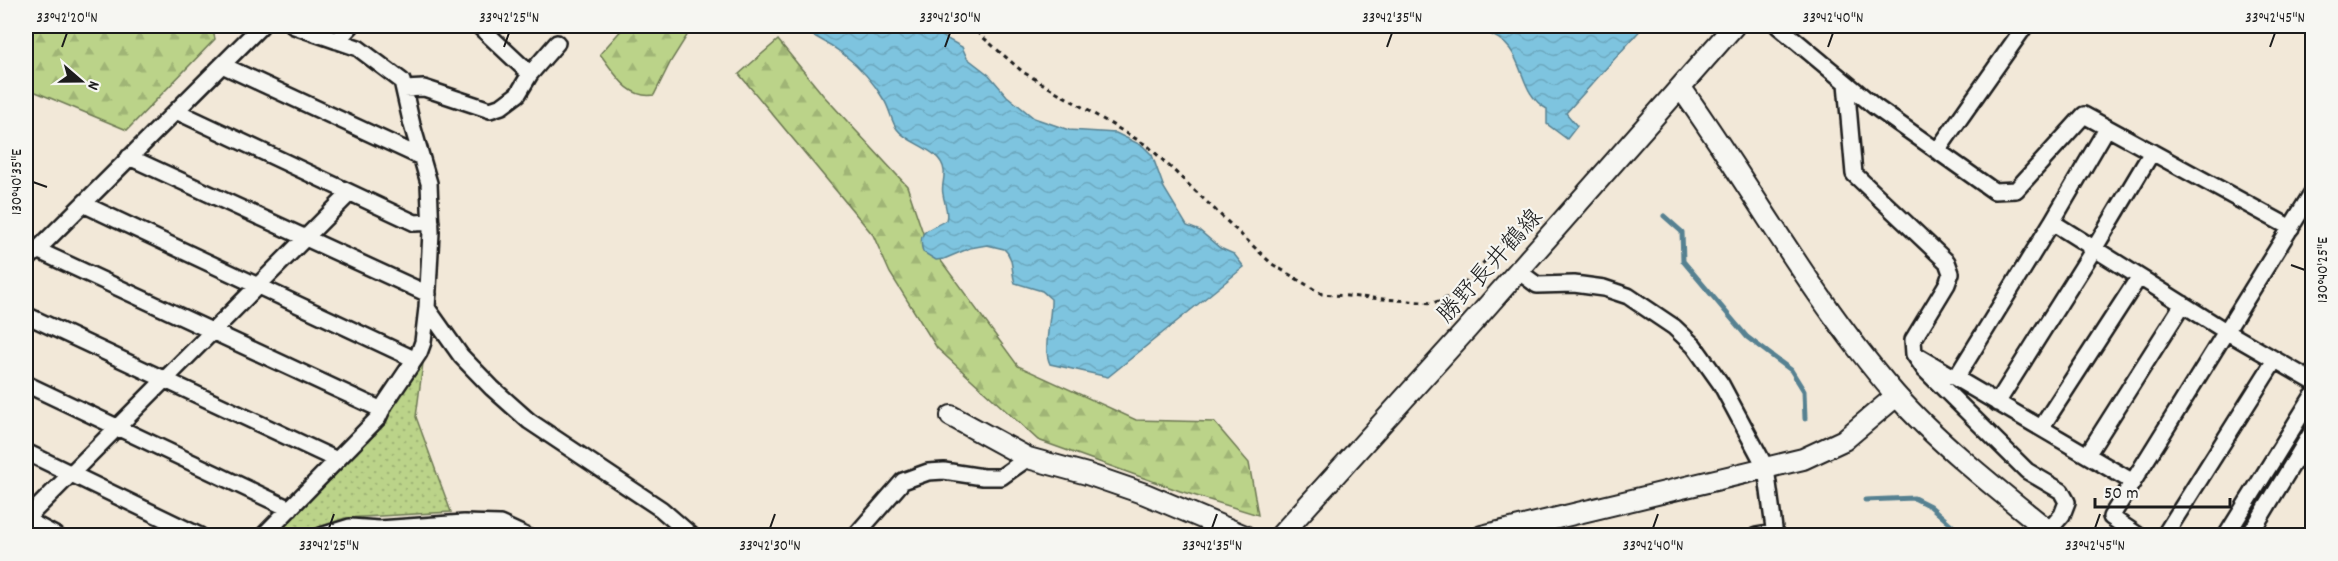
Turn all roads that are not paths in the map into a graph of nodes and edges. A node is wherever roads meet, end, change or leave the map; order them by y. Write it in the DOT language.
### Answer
graph roads {
  1 [pos="261,26"];
  2 [pos="294,26"];
  3 [pos="351,26"];
  4 [pos="479,26"];
  5 [pos="1734,26"];
  6 [pos="1779,26"];
  7 [pos="2025,26"];
  8 [pos="337,41"];
  9 [pos="557,44"];
  10 [pos="222,65"];
  11 [pos="530,74"];
  12 [pos="1846,83"];
  13 [pos="1681,88"];
  14 [pos="404,89"];
  15 [pos="176,111"];
  16 [pos="2107,128"];
  17 [pos="1937,151"];
  18 [pos="2152,152"];
  19 [pos="129,157"];
  20 [pos="421,157"];
  21 [pos="350,193"];
  22 [pos="2313,193"];
  23 [pos="83,204"];
  24 [pos="431,222"];
  25 [pos="2052,222"];
  26 [pos="2291,228"];
  27 [pos="304,239"];
  28 [pos="2094,249"];
  29 [pos="37,250"];
  30 [pos="26,261"];
  31 [pos="1518,271"];
  32 [pos="2139,277"];
  33 [pos="259,285"];
  34 [pos="427,301"];
  35 [pos="2183,304"];
  36 [pos="26,315"];
  37 [pos="212,332"];
  38 [pos="2227,332"];
  39 [pos="1914,354"];
  40 [pos="414,359"];
  41 [pos="2275,360"];
  42 [pos="1956,378"];
  43 [pos="165,380"];
  44 [pos="2313,381"];
  45 [pos="26,384"];
  46 [pos="1896,396"];
  47 [pos="2313,397"];
  48 [pos="1997,403"];
  49 [pos="382,410"];
  50 [pos="951,416"];
  51 [pos="117,428"];
  52 [pos="2041,428"];
  53 [pos="2313,432"];
  54 [pos="26,452"];
  55 [pos="2087,455"];
  56 [pos="1028,458"];
  57 [pos="337,460"];
  58 [pos="1766,468"];
  59 [pos="72,474"];
  60 [pos="2133,482"];
  61 [pos="290,509"];
  62 [pos="26,519"];
  63 [pos="684,533"];
  64 [pos="2052,533"];
  65 [pos="1774,534"];
  66 [pos="57,536"];
  67 [pos="200,536"];
  68 [pos="263,536"];
  69 [pos="321,536"];
  70 [pos="526,536"];
  71 [pos="855,536"];
  72 [pos="1245,536"];
  73 [pos="1280,536"];
  74 [pos="1482,536"];
  75 [pos="1756,536"];
  76 [pos="2139,536"];
  77 [pos="2164,536"];
  78 [pos="2226,536"];
  79 [pos="2249,536"];
  1 -- 10 [label="street"];
  2 -- 8 [label="street"];
  3 -- 8 [label="street"];
  4 -- 11 [label="street"];
  5 -- 13 [label="street, 勝野長井鶴線"];
  6 -- 12 [label="street"];
  7 -- 17 [label="street"];
  8 -- 14 [label="street"];
  9 -- 11 [label="street"];
  10 -- 15 [label="street"];
  10 -- 20 [label="street"];
  11 -- 14 [label="street"];
  12 -- 17 [label="street"];
  12 -- 39 [label="street"];
  13 -- 31 [label="street, 勝野長井鶴線"];
  13 -- 46 [label="street"];
  14 -- 20 [label="street"];
  15 -- 19 [label="street"];
  15 -- 21 [label="street"];
  16 -- 17 [label="street"];
  16 -- 18 [label="street"];
  16 -- 25 [label="street"];
  18 -- 26 [label="street"];
  18 -- 28 [label="street"];
  19 -- 23 [label="street"];
  19 -- 27 [label="street"];
  20 -- 24 [label="street"];
  21 -- 24 [label="street"];
  21 -- 27 [label="street"];
  22 -- 26 [label="street"];
  23 -- 29 [label="street"];
  23 -- 33 [label="street"];
  24 -- 34 [label="street"];
  25 -- 28 [label="street"];
  25 -- 42 [label="street"];
  26 -- 38 [label="street"];
  27 -- 33 [label="street"];
  27 -- 34 [label="street"];
  28 -- 32 [label="street"];
  28 -- 48 [label="street"];
  29 -- 30 [label="street"];
  29 -- 37 [label="street"];
  31 -- 58 [label="street"];
  31 -- 73 [label="street, 勝野長井鶴線"];
  32 -- 35 [label="street"];
  32 -- 52 [label="street"];
  33 -- 37 [label="street"];
  33 -- 40 [label="street"];
  34 -- 40 [label="street"];
  34 -- 63 [label="street"];
  35 -- 38 [label="street"];
  35 -- 55 [label="street"];
  36 -- 43 [label="street"];
  37 -- 43 [label="street"];
  37 -- 49 [label="street"];
  38 -- 41 [label="street"];
  38 -- 60 [label="street"];
  39 -- 42 [label="street"];
  39 -- 64 [label="street"];
  40 -- 49 [label="street"];
  41 -- 44 [label="street"];
  41 -- 77 [label="street"];
  42 -- 48 [label="street"];
  43 -- 51 [label="street"];
  43 -- 57 [label="street"];
  45 -- 51 [label="street"];
  46 -- 58 [label="street"];
  46 -- 64 [label="street"];
  47 -- 78 [label="street"];
  48 -- 52 [label="street"];
  49 -- 57 [label="street"];
  50 -- 56 [label="street"];
  51 -- 59 [label="street"];
  51 -- 61 [label="street"];
  52 -- 55 [label="street"];
  53 -- 79 [label="street"];
  54 -- 59 [label="street"];
  55 -- 60 [label="street"];
  56 -- 71 [label="street"];
  56 -- 72 [label="street"];
  57 -- 61 [label="street"];
  58 -- 65 [label="street"];
  58 -- 74 [label="street"];
  59 -- 62 [label="street"];
  59 -- 67 [label="street"];
  60 -- 76 [label="street"];
  61 -- 68 [label="street"];
  62 -- 66 [label="street"];
  65 -- 75 [label="street"];
  69 -- 70 [label="street"];
}
